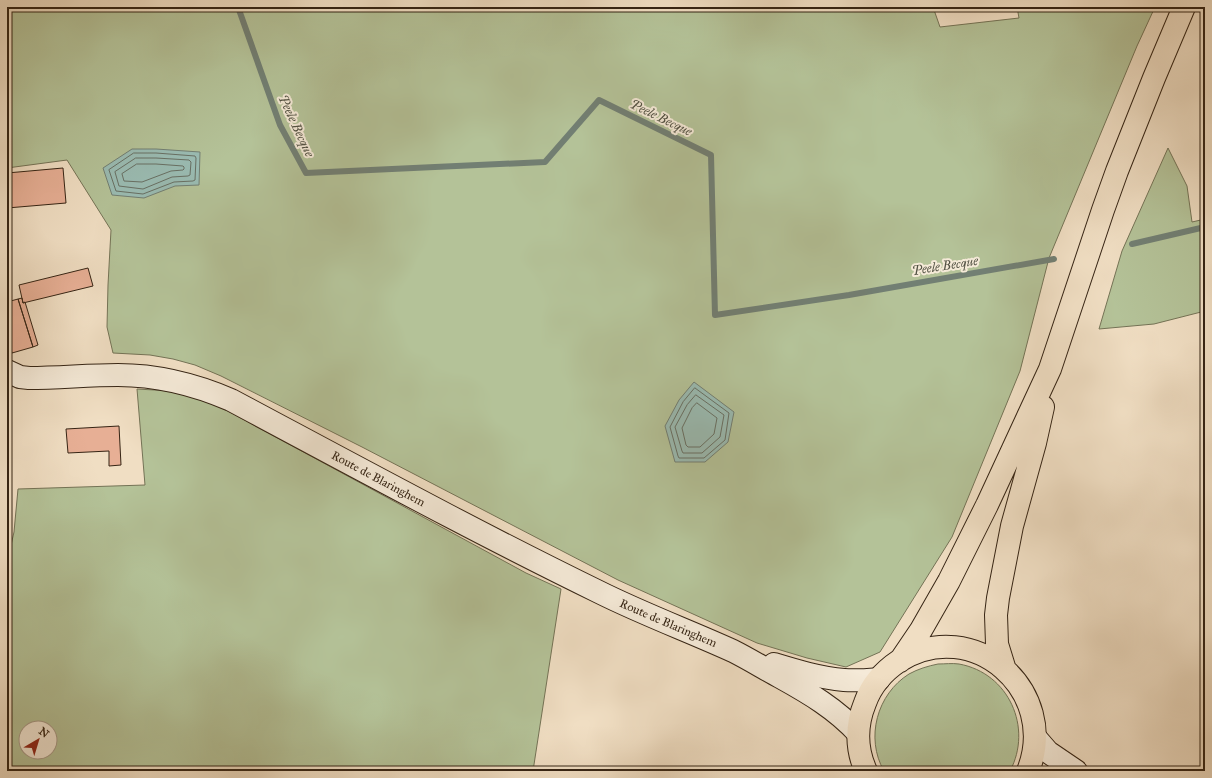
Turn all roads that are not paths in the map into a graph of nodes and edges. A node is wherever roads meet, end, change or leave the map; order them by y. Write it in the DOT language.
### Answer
graph roads {
  1 [pos="1184,7"];
  2 [pos="1050,369"];
  3 [pos="7,371"];
  4 [pos="735,652"];
  5 [pos="900,660"];
  6 [pos="1005,670"];
  7 [pos="879,679"];
  8 [pos="858,733"];
  9 [pos="1035,738"];
  10 [pos="866,771"];
  11 [pos="1028,771"];
  12 [pos="1076,771"];
  1 -- 2 [label="main road"];
  2 -- 5 [label="main road"];
  2 -- 6 [label="main road"];
  3 -- 4 [label="street, Route de Blaringhem"];
  4 -- 7 [label="street, Route de Blaringhem"];
  4 -- 8 [label="street, Route de Blaringhem"];
  5 -- 6 [label="main road"];
  5 -- 7 [label="main road"];
  6 -- 9 [label="main road"];
  7 -- 8 [label="main road"];
  8 -- 10 [label="main road"];
  9 -- 11 [label="main road"];
  9 -- 12 [label="street"];
}
